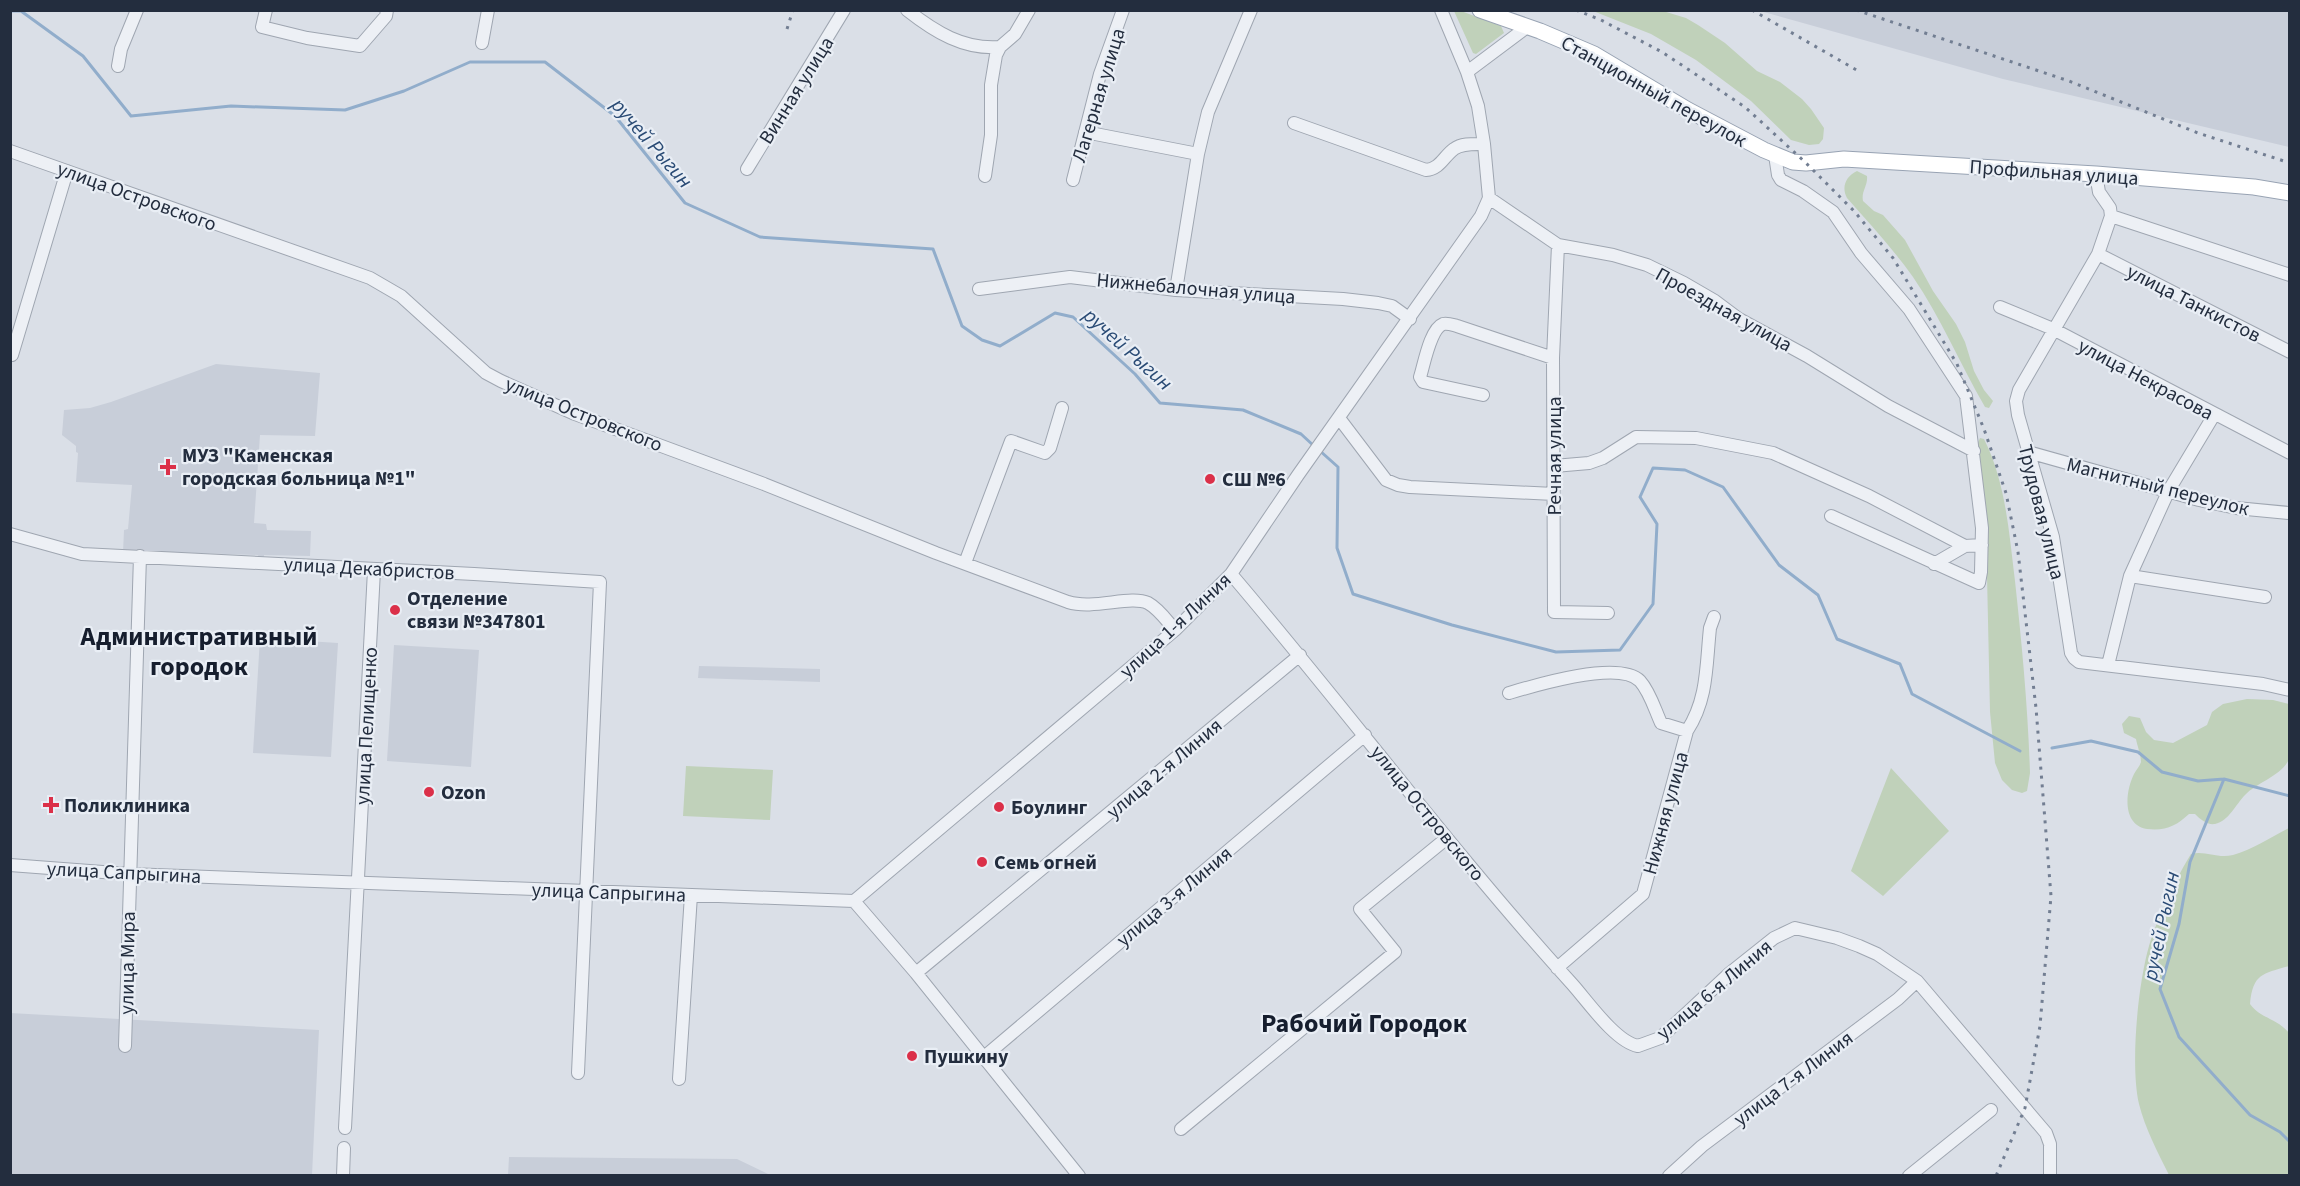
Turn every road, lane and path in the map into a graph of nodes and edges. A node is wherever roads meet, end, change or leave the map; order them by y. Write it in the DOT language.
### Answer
graph roads {
  1 [pos="137,10"];
  2 [pos="266,10"];
  3 [pos="387,10"];
  4 [pos="488,10"];
  5 [pos="844,10"];
  6 [pos="907,10"];
  7 [pos="1029,10"];
  8 [pos="1123,10"];
  9 [pos="1251,10"];
  10 [pos="1441,10"];
  11 [pos="1480,10"];
  12 [pos="1527,27"];
  13 [pos="482,43"];
  14 [pos="1000,46"];
  15 [pos="118,66"];
  16 [pos="1467,72"];
  17 [pos="1294,123"];
  18 [pos="1084,132"];
  19 [pos="1484,144"];
  20 [pos="10,151"];
  21 [pos="1198,154"];
  22 [pos="1775,155"];
  23 [pos="1793,162"];
  24 [pos="747,169"];
  25 [pos="67,171"];
  26 [pos="2096,174"];
  27 [pos="985,176"];
  28 [pos="1073,180"];
  29 [pos="2289,193"];
  30 [pos="1489,198"];
  31 [pos="2111,216"];
  32 [pos="1558,245"];
  33 [pos="2098,254"];
  34 [pos="2289,275"];
  35 [pos="979,289"];
  36 [pos="1176,290"];
  37 [pos="2000,307"];
  38 [pos="1410,319"];
  39 [pos="2053,329"];
  40 [pos="2289,352"];
  41 [pos="12,355"];
  42 [pos="1553,358"];
  43 [pos="1483,395"];
  44 [pos="1062,408"];
  45 [pos="2214,415"];
  46 [pos="1340,418"];
  47 [pos="1974,451"];
  48 [pos="2028,452"];
  49 [pos="2289,453"];
  50 [pos="1554,466"];
  51 [pos="2169,490"];
  52 [pos="1554,494"];
  53 [pos="2289,513"];
  54 [pos="1831,516"];
  55 [pos="10,534"];
  56 [pos="1982,545"];
  57 [pos="1965,546"];
  58 [pos="140,556"];
  59 [pos="965,563"];
  60 [pos="1934,564"];
  61 [pos="375,570"];
  62 [pos="1231,574"];
  63 [pos="2130,576"];
  64 [pos="2265,597"];
  65 [pos="1608,613"];
  66 [pos="1714,617"];
  67 [pos="1175,630"];
  68 [pos="1300,655"];
  69 [pos="2108,665"];
  70 [pos="2289,690"];
  71 [pos="1509,693"];
  72 [pos="1687,731"];
  73 [pos="1365,735"];
  74 [pos="1446,838"];
  75 [pos="10,865"];
  76 [pos="129,874"];
  77 [pos="358,883"];
  78 [pos="586,892"];
  79 [pos="691,896"];
  80 [pos="854,901"];
  81 [pos="1557,968"];
  82 [pos="916,973"];
  83 [pos="1917,981"];
  84 [pos="1632,1045"];
  85 [pos="125,1046"];
  86 [pos="984,1057"];
  87 [pos="578,1073"];
  88 [pos="679,1079"];
  89 [pos="1991,1110"];
  90 [pos="345,1128"];
  91 [pos="1181,1129"];
  92 [pos="344,1148"];
  93 [pos="343,1176"];
  94 [pos="1079,1176"];
  95 [pos="1669,1176"];
  96 [pos="1909,1176"];
  97 [pos="2050,1176"];
  1 -- 15 [label="street"];
  2 -- 3 [label="street"];
  4 -- 13 [label="street"];
  5 -- 24 [label="street, Винная улица"];
  6 -- 14 [label="street"];
  7 -- 14 [label="street"];
  8 -- 18 [label="street, Лагерная улица"];
  9 -- 21 [label="street"];
  10 -- 16 [label="street"];
  11 -- 12 [label="main road, Станционный переулок"];
  12 -- 16 [label="street"];
  12 -- 22 [label="main road, Станционный переулок"];
  14 -- 27 [label="street"];
  16 -- 19 [label="street"];
  17 -- 19 [label="street"];
  18 -- 21 [label="street"];
  18 -- 28 [label="street, Лагерная улица"];
  19 -- 30 [label="street"];
  20 -- 25 [label="street, улица Островского"];
  21 -- 36 [label="street"];
  22 -- 23 [label="main road, Станционный переулок"];
  22 -- 47 [label="street"];
  23 -- 26 [label="main road, Профильная улица"];
  25 -- 41 [label="street"];
  25 -- 59 [label="street, улица Островского"];
  26 -- 29 [label="main road, Профильная улица"];
  26 -- 31 [label="street"];
  30 -- 32 [label="street, Проездная улица"];
  30 -- 38 [label="street, улица 1-я Линия"];
  31 -- 33 [label="street, Трудовая улица"];
  31 -- 34 [label="street"];
  32 -- 42 [label="street, Речная улица"];
  32 -- 47 [label="street, Проездная улица"];
  33 -- 39 [label="street, Трудовая улица"];
  33 -- 40 [label="street, улица Танкистов"];
  35 -- 36 [label="street, Нижнебалочная улица"];
  36 -- 38 [label="street, Нижнебалочная улица"];
  37 -- 39 [label="street, улица Некрасова"];
  38 -- 46 [label="street, улица 1-я Линия"];
  39 -- 45 [label="street, улица Некрасова"];
  39 -- 48 [label="street, Трудовая улица"];
  42 -- 43 [label="street"];
  42 -- 50 [label="street, Речная улица"];
  44 -- 59 [label="street"];
  45 -- 49 [label="street, улица Некрасова"];
  45 -- 51 [label="street"];
  46 -- 52 [label="street"];
  46 -- 62 [label="street, улица 1-я Линия"];
  47 -- 56 [label="street"];
  48 -- 51 [label="street, Магнитный переулок"];
  48 -- 69 [label="street, Трудовая улица"];
  50 -- 52 [label="street, Речная улица"];
  50 -- 57 [label="street"];
  51 -- 53 [label="street, Магнитный переулок"];
  51 -- 63 [label="street"];
  52 -- 65 [label="street, Речная улица"];
  54 -- 60 [label="street"];
  55 -- 58 [label="street, улица Декабристов"];
  56 -- 57 [label="street"];
  56 -- 60 [label="street"];
  57 -- 60 [label="street"];
  58 -- 61 [label="street, улица Декабристов"];
  58 -- 76 [label="street, улица Мира"];
  59 -- 67 [label="street, улица Островского"];
  61 -- 77 [label="street, улица Пелищенко"];
  61 -- 78 [label="street, улица Декабристов"];
  62 -- 67 [label="street, улица 1-я Линия"];
  62 -- 68 [label="street, улица Островского"];
  63 -- 64 [label="street"];
  63 -- 69 [label="street"];
  66 -- 72 [label="street, Нижняя улица"];
  67 -- 80 [label="street, улица 1-я Линия"];
  68 -- 73 [label="street, улица Островского"];
  68 -- 82 [label="street, улица 2-я Линия"];
  69 -- 70 [label="street, Трудовая улица"];
  71 -- 72 [label="street, Нижняя улица"];
  72 -- 81 [label="street, Нижняя улица"];
  73 -- 74 [label="street, улица Островского"];
  73 -- 86 [label="street, улица 3-я Линия"];
  74 -- 81 [label="street, улица Островского"];
  74 -- 91 [label="street"];
  75 -- 76 [label="street, улица Сапрыгина"];
  76 -- 77 [label="street, улица Сапрыгина"];
  76 -- 85 [label="street, улица Мира"];
  77 -- 78 [label="street, улица Сапрыгина"];
  77 -- 90 [label="street, улица Пелищенко"];
  78 -- 79 [label="street, улица Сапрыгина"];
  78 -- 87 [label="street"];
  79 -- 80 [label="street, улица Сапрыгина"];
  79 -- 88 [label="street"];
  80 -- 82 [label="street"];
  81 -- 84 [label="street, улица Островского"];
  82 -- 86 [label="street"];
  83 -- 84 [label="street, улица 6-я Линия"];
  83 -- 95 [label="street, улица 7-я Линия"];
  83 -- 97 [label="street"];
  86 -- 94 [label="street"];
  89 -- 96 [label="street"];
  92 -- 93 [label="street"];
}
